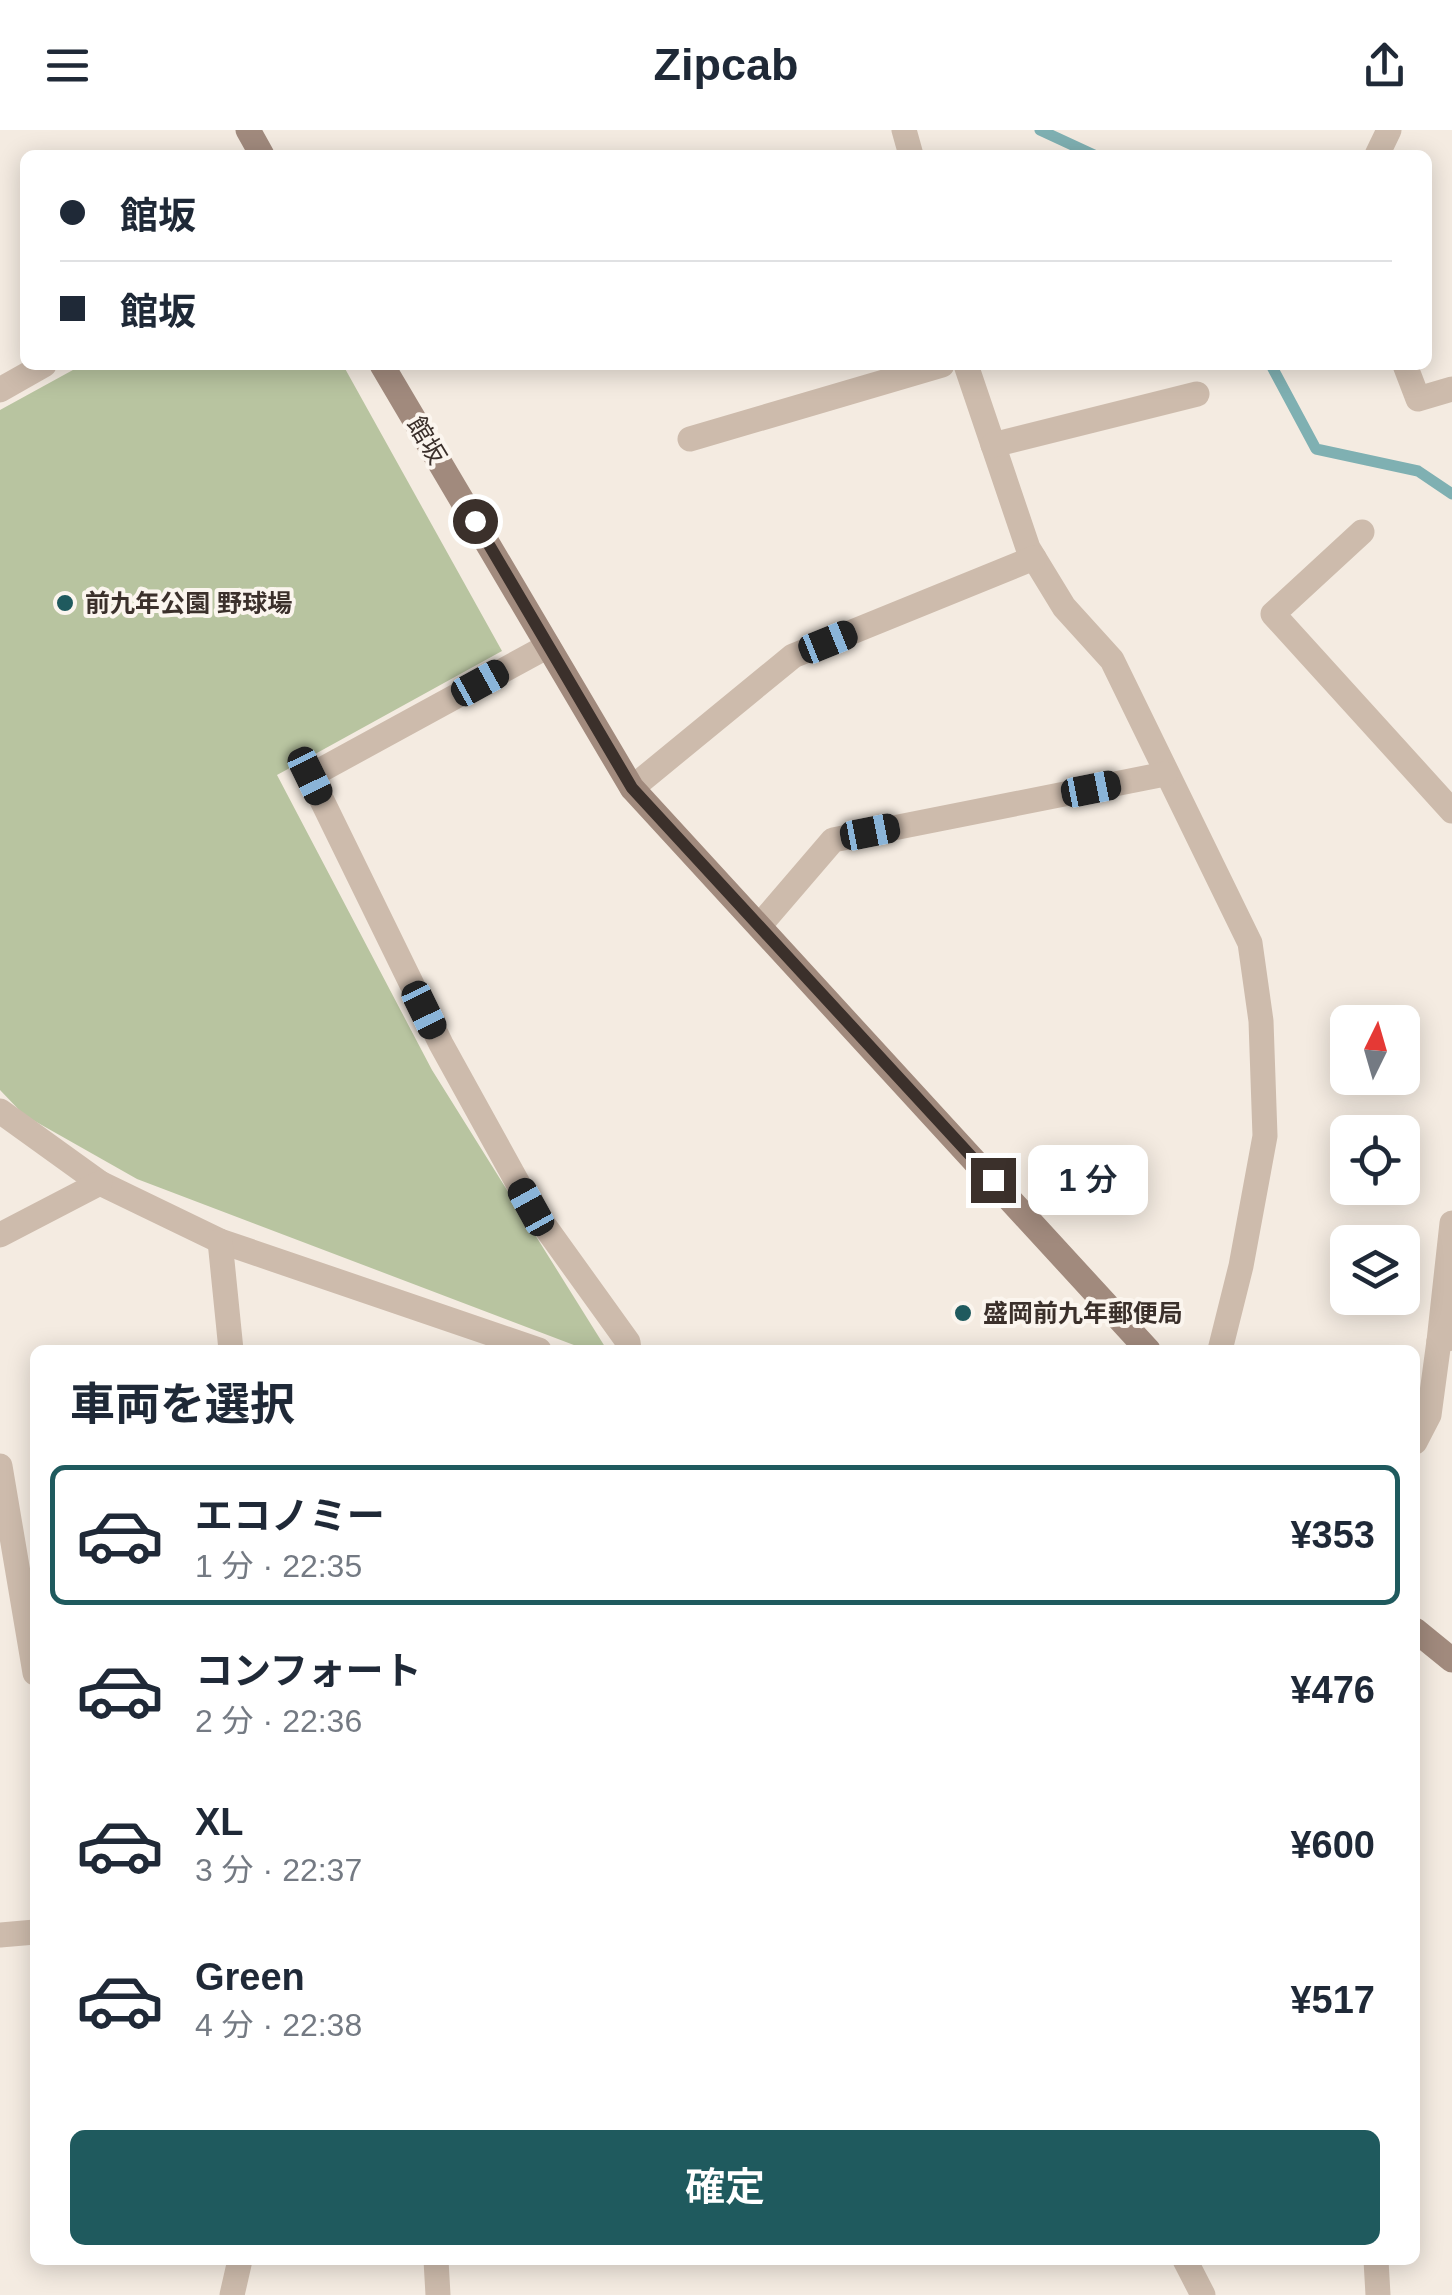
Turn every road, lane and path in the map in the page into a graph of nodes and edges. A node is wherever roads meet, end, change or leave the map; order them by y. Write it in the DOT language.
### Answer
graph roads {
  1 [pos="35,370"];
  2 [pos="385,370"];
  3 [pos="925,370"];
  4 [pos="968,370"];
  5 [pos="1408,370"];
  6 [pos="1452,389"];
  7 [pos="0,390"];
  8 [pos="1198,394"];
  9 [pos="690,438"];
  10 [pos="993,445"];
  11 [pos="1362,532"];
  12 [pos="1034,558"];
  13 [pos="548,646"];
  14 [pos="1165,774"];
  15 [pos="632,788"];
  16 [pos="1452,812"];
  17 [pos="760,925"];
  18 [pos="0,1112"];
  19 [pos="100,1183"];
  20 [pos="1452,1223"];
  21 [pos="0,1236"];
  22 [pos="220,1241"];
  23 [pos="1445,1339"];
  24 [pos="230,1345"];
  25 [pos="523,1345"];
  26 [pos="628,1345"];
  27 [pos="1143,1345"];
  28 [pos="1221,1345"];
  29 [pos="1420,1432"];
  30 [pos="0,1466"];
  31 [pos="1420,1639"];
  32 [pos="30,1643"];
  33 [pos="1452,1660"];
  34 [pos="30,1932"];
  35 [pos="0,1935"];
  36 [pos="239,2265"];
  37 [pos="436,2265"];
  38 [pos="1187,2265"];
  39 [pos="1376,2265"];
  40 [pos="232,2295"];
  41 [pos="438,2295"];
  42 [pos="1203,2295"];
  43 [pos="1378,2295"];
  1 -- 7 [label="street"];
  2 -- 13 [label="main road, 館坂"];
  3 -- 9 [label="street"];
  4 -- 10 [label="street"];
  5 -- 6 [label="street"];
  8 -- 10 [label="street"];
  10 -- 12 [label="street"];
  11 -- 16 [label="street"];
  12 -- 14 [label="street"];
  12 -- 15 [label="street"];
  13 -- 15 [label="main road, 館坂"];
  13 -- 26 [label="street"];
  14 -- 17 [label="street"];
  14 -- 28 [label="street"];
  15 -- 17 [label="main road, 館坂"];
  17 -- 27 [label="main road, 館坂"];
  18 -- 19 [label="street"];
  19 -- 21 [label="street"];
  19 -- 22 [label="street"];
  20 -- 23 [label="street"];
  22 -- 24 [label="street"];
  22 -- 25 [label="street"];
  23 -- 29 [label="street"];
  30 -- 32 [label="street"];
  31 -- 33 [label="main road"];
  34 -- 35 [label="street"];
  36 -- 40 [label="street"];
  37 -- 41 [label="street"];
  38 -- 42 [label="street"];
  39 -- 43 [label="street"];
}
